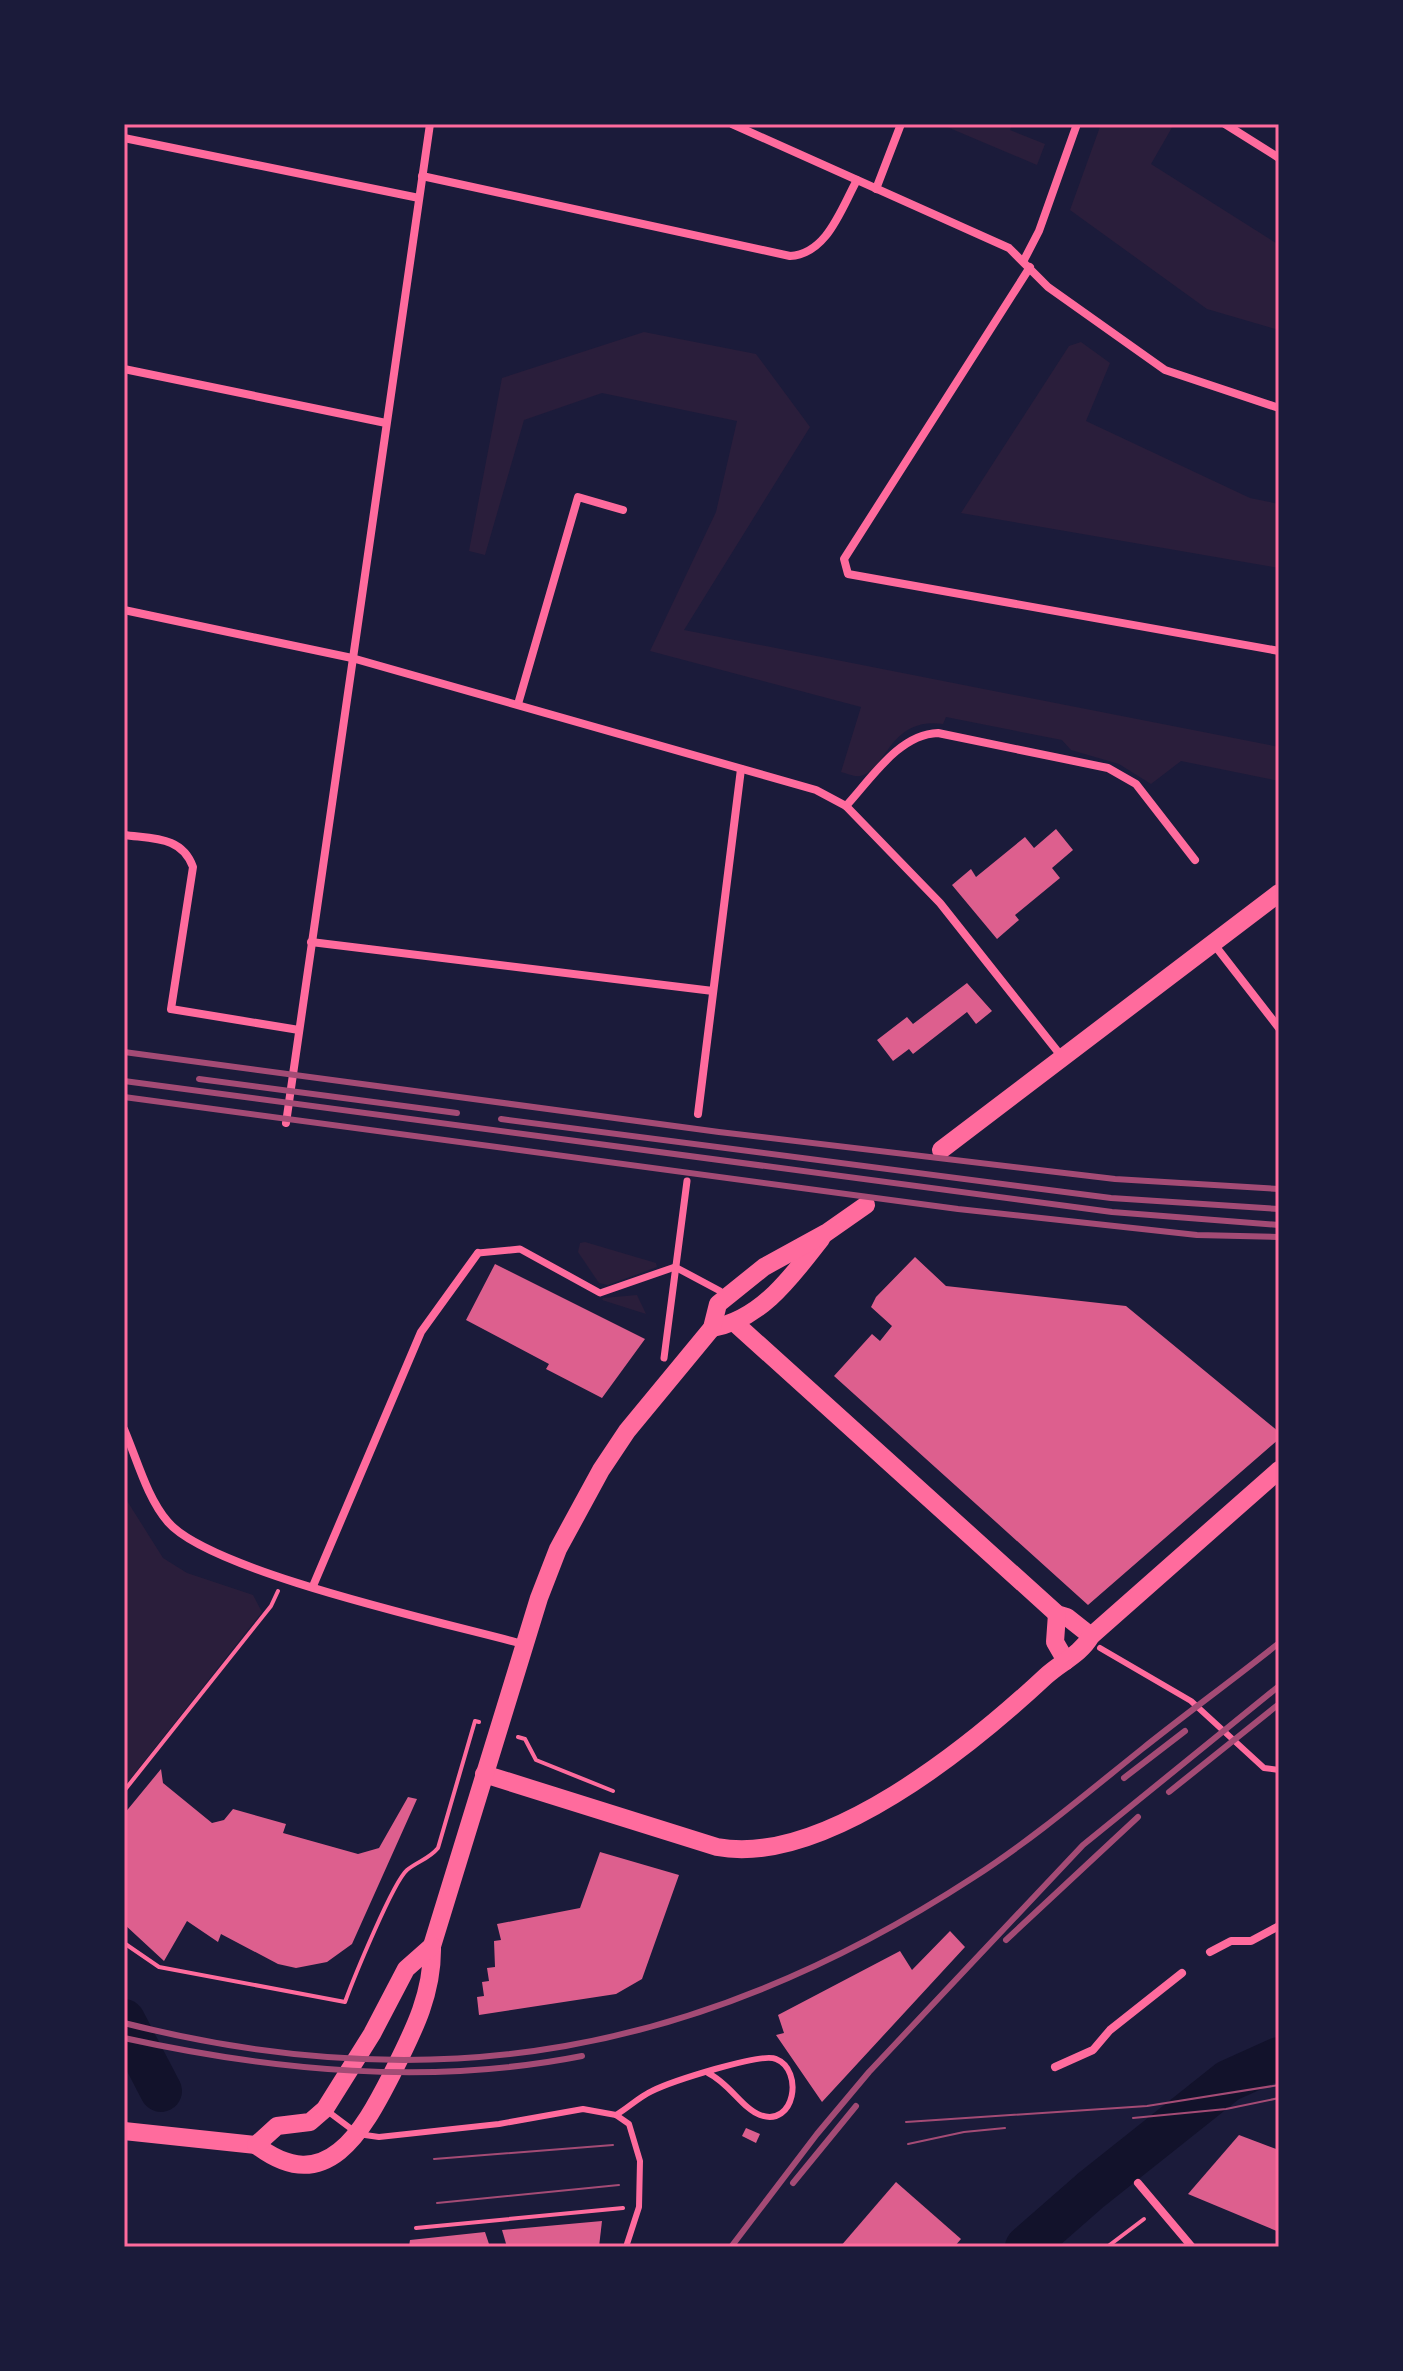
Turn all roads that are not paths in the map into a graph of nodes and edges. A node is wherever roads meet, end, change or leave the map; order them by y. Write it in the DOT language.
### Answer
graph roads {
  1 [pos="430,124"];
  2 [pos="732,124"];
  3 [pos="901,124"];
  4 [pos="1077,124"];
  5 [pos="1225,124"];
  6 [pos="124,138"];
  7 [pos="1279,158"];
  8 [pos="422,176"];
  9 [pos="857,180"];
  10 [pos="876,189"];
  11 [pos="419,198"];
  12 [pos="1027,264"];
  13 [pos="124,369"];
  14 [pos="1279,408"];
  15 [pos="386,423"];
  16 [pos="623,510"];
  17 [pos="124,610"];
  18 [pos="1279,651"];
  19 [pos="352,658"];
  20 [pos="518,704"];
  21 [pos="741,769"];
  22 [pos="846,806"];
  23 [pos="124,835"];
  24 [pos="1195,860"];
  25 [pos="1279,893"];
  26 [pos="311,942"];
  27 [pos="1213,943"];
  28 [pos="713,991"];
  29 [pos="1279,1028"];
  30 [pos="299,1030"];
  31 [pos="1063,1057"];
  32 [pos="698,1114"];
  33 [pos="286,1123"];
  34 [pos="941,1150"];
  35 [pos="687,1181"];
  36 [pos="866,1205"];
  37 [pos="826,1233"];
  38 [pos="478,1253"];
  39 [pos="675,1267"];
  40 [pos="720,1291"];
  41 [pos="736,1324"];
  42 [pos="712,1328"];
  43 [pos="664,1358"];
  44 [pos="125,1432"];
  45 [pos="1279,1470"];
  46 [pos="313,1586"];
  47 [pos="1057,1614"];
  48 [pos="1095,1642"];
  49 [pos="523,1644"];
  50 [pos="1066,1661"];
  51 [pos="1279,1770"];
  52 [pos="484,1774"];
  53 [pos="1279,1926"];
  54 [pos="432,1946"];
  55 [pos="1210,1952"];
  56 [pos="1182,1973"];
  57 [pos="1055,2067"];
  58 [pos="708,2073"];
  59 [pos="325,2109"];
  60 [pos="616,2115"];
  61 [pos="124,2131"];
  62 [pos="358,2134"];
  63 [pos="256,2145"];
  64 [pos="1138,2183"];
  65 [pos="626,2247"];
  66 [pos="1192,2247"];
  1 -- 8 [label="street"];
  2 -- 9 [label="street"];
  3 -- 10 [label="street"];
  4 -- 12 [label="street"];
  5 -- 7 [label="street"];
  6 -- 11 [label="street"];
  8 -- 9 [label="street"];
  8 -- 11 [label="street"];
  9 -- 10 [label="street"];
  10 -- 12 [label="street"];
  11 -- 15 [label="street"];
  12 -- 14 [label="street"];
  12 -- 18 [label="street"];
  13 -- 15 [label="street"];
  15 -- 19 [label="street"];
  16 -- 20 [label="street"];
  17 -- 19 [label="street"];
  19 -- 20 [label="street"];
  19 -- 26 [label="street"];
  20 -- 21 [label="street"];
  21 -- 22 [label="street"];
  21 -- 28 [label="street"];
  22 -- 24 [label="street"];
  22 -- 31 [label="street"];
  23 -- 30 [label="street"];
  25 -- 27 [label="main road"];
  26 -- 28 [label="street"];
  26 -- 30 [label="street"];
  27 -- 29 [label="street"];
  27 -- 31 [label="main road"];
  28 -- 32 [label="street"];
  30 -- 33 [label="street"];
  31 -- 34 [label="main road"];
  35 -- 39 [label="street"];
  36 -- 37 [label="main road"];
  37 -- 41 [label="main road"];
  37 -- 42 [label="main road"];
  38 -- 39 [label="street"];
  38 -- 46 [label="street"];
  39 -- 40 [label="street"];
  39 -- 43 [label="street"];
  41 -- 42 [label="main road"];
  41 -- 47 [label="main road"];
  42 -- 49 [label="main road"];
  44 -- 46 [label="street"];
  45 -- 48 [label="main road"];
  46 -- 49 [label="street"];
  47 -- 48 [label="main road"];
  47 -- 50 [label="main road"];
  48 -- 50 [label="main road"];
  48 -- 51 [label="lane"];
  49 -- 52 [label="main road"];
  50 -- 52 [label="main road"];
  52 -- 54 [label="main road"];
  53 -- 55 [label="street"];
  54 -- 59 [label="main road"];
  54 -- 62 [label="main road"];
  56 -- 57 [label="street"];
  58 -- 58 [label="lane"];
  58 -- 60 [label="lane"];
  59 -- 62 [label="lane"];
  59 -- 63 [label="main road"];
  60 -- 62 [label="lane"];
  60 -- 65 [label="lane"];
  61 -- 63 [label="main road"];
  62 -- 63 [label="main road"];
  64 -- 66 [label="street"];
}
